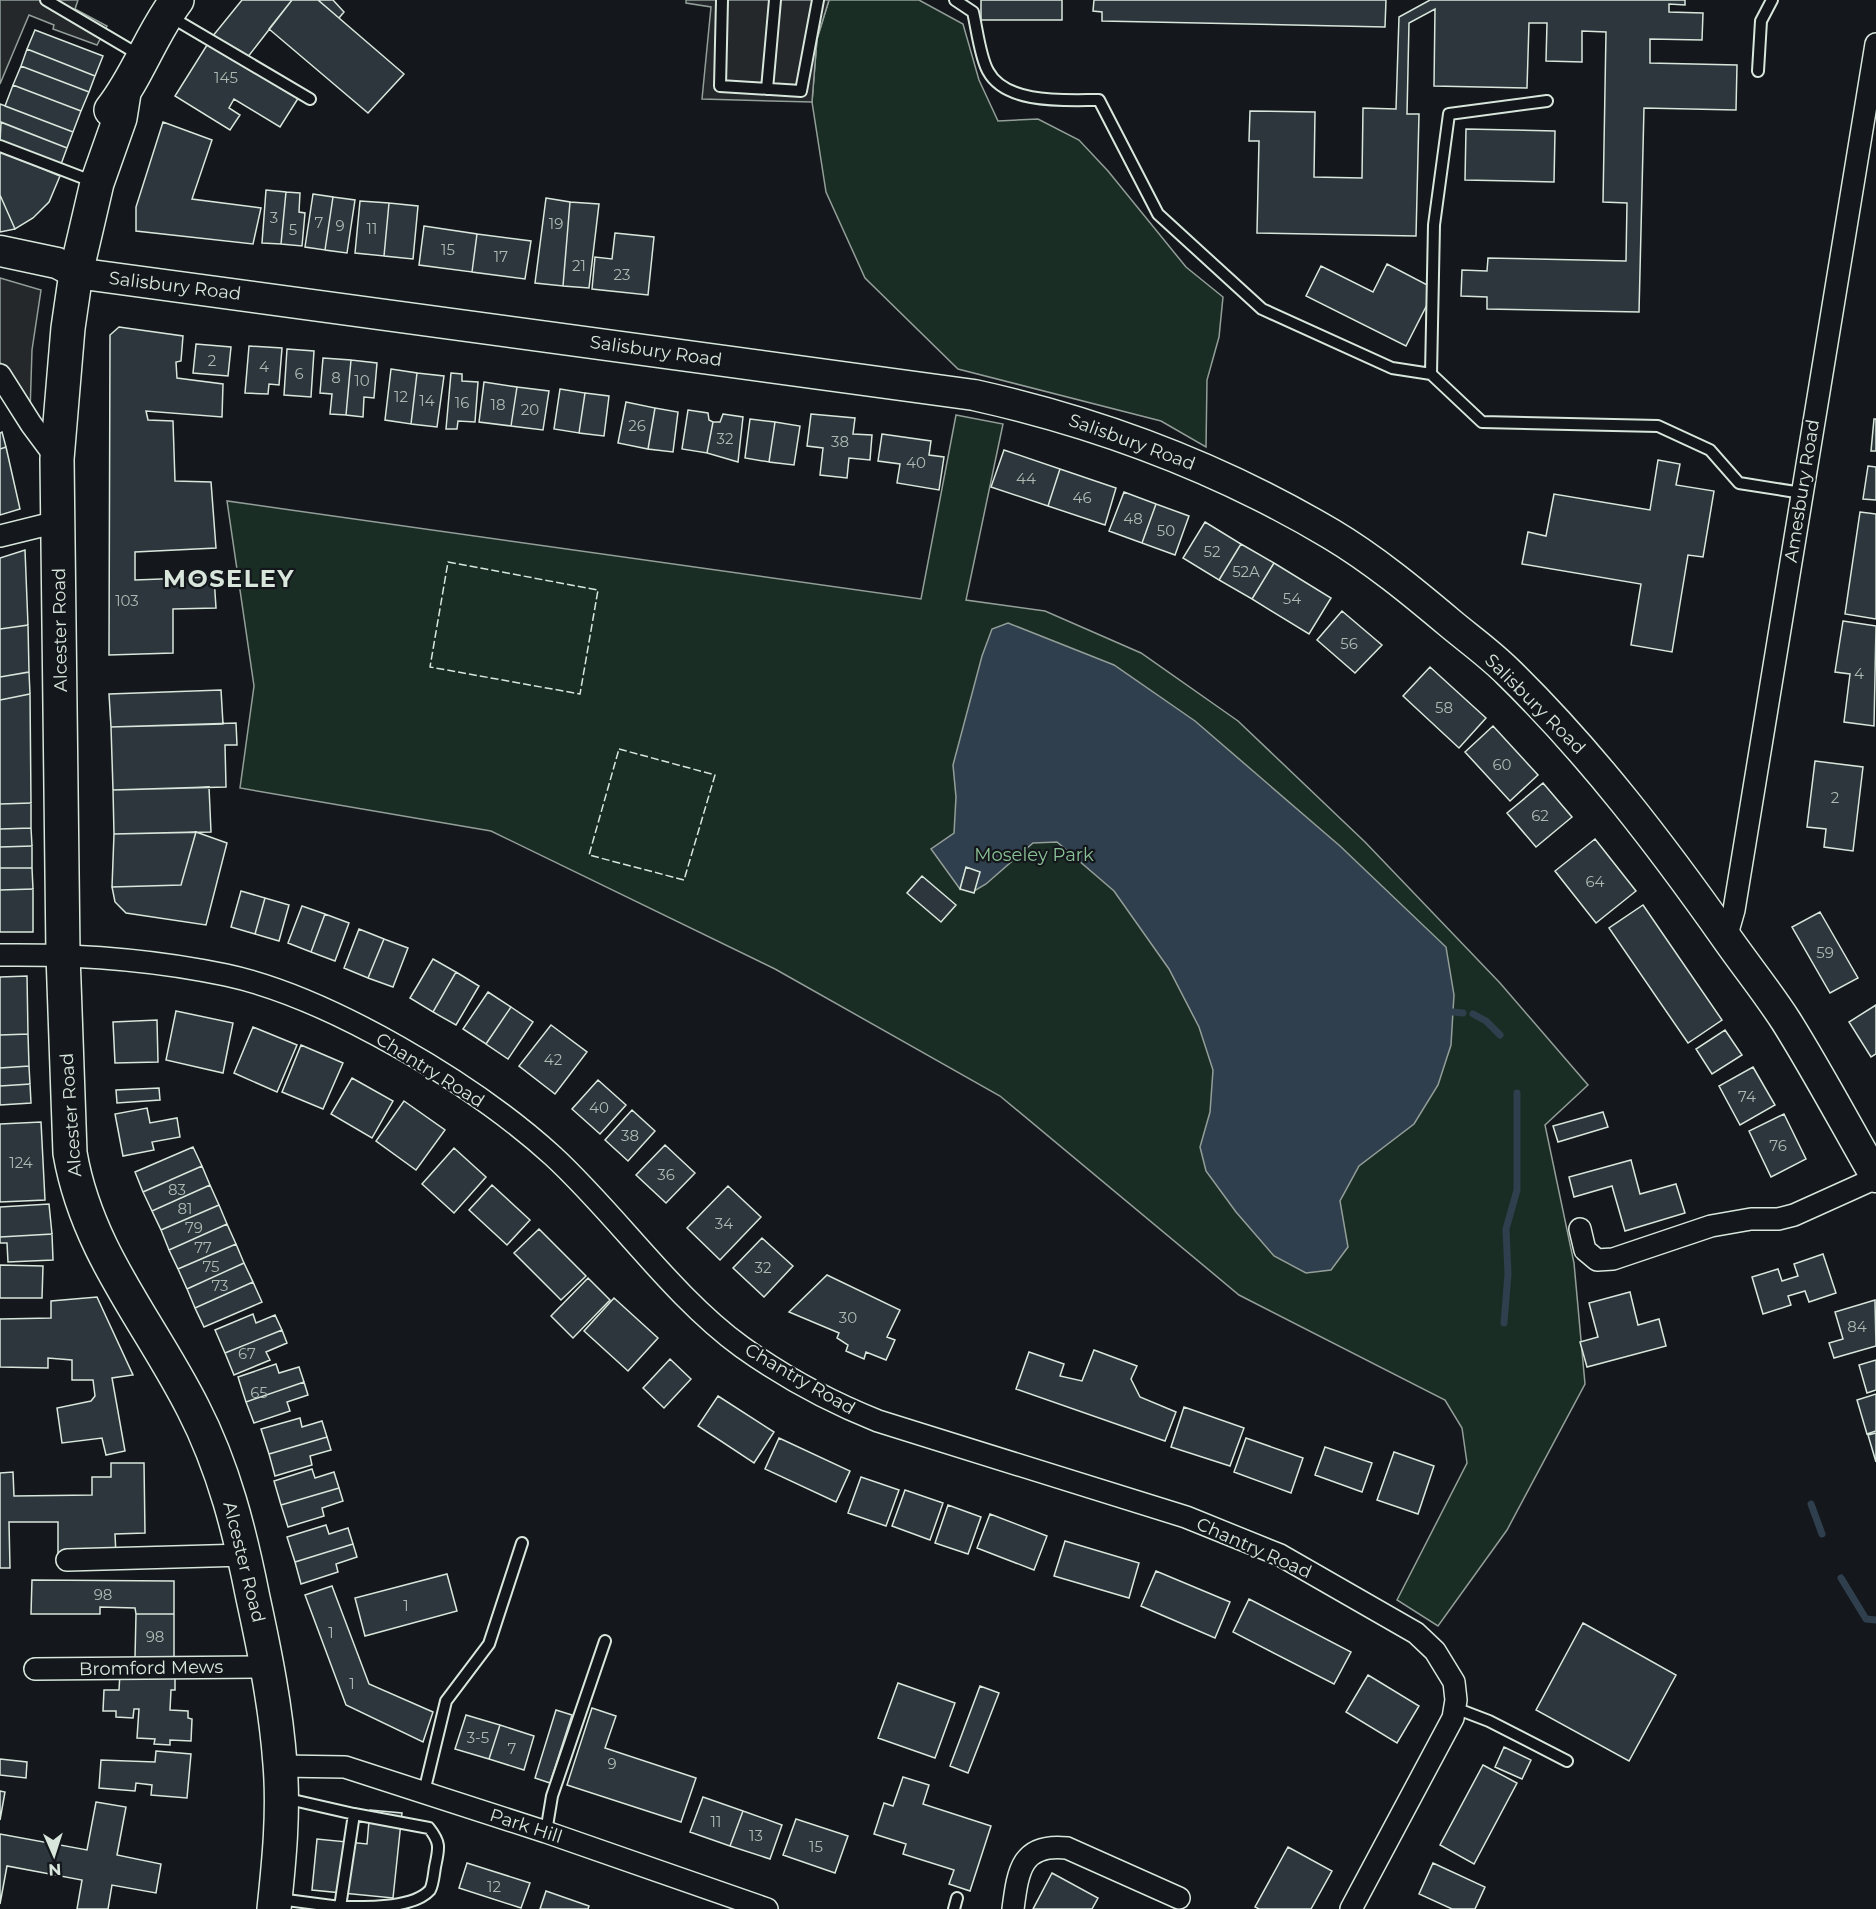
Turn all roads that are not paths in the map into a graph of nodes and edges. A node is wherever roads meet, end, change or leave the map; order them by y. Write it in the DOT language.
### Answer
graph roads {
  1 [pos="46,0"];
  2 [pos="723,0"];
  3 [pos="775,0"];
  4 [pos="818,0"];
  5 [pos="955,0"];
  6 [pos="1772,0"];
  7 [pos="172,7"];
  8 [pos="1876,44"];
  9 [pos="141,56"];
  10 [pos="1758,71"];
  11 [pos="767,89"];
  12 [pos="310,99"];
  13 [pos="1547,101"];
  14 [pos="0,146"];
  15 [pos="88,180"];
  16 [pos="0,251"];
  17 [pos="0,270"];
  18 [pos="62,273"];
  19 [pos="1431,374"];
  20 [pos="0,375"];
  21 [pos="57,459"];
  22 [pos="1802,493"];
  23 [pos="57,522"];
  24 [pos="0,536"];
  25 [pos="1726,938"];
  26 [pos="63,954"];
  27 [pos="0,955"];
  28 [pos="1876,1177"];
  29 [pos="1580,1229"];
  30 [pos="522,1543"];
  31 [pos="244,1556"];
  32 [pos="68,1560"];
  33 [pos="605,1641"];
  34 [pos="268,1667"];
  35 [pos="35,1669"];
  36 [pos="1455,1708"];
  37 [pos="1567,1761"];
  38 [pos="280,1782"];
  39 [pos="423,1792"];
  40 [pos="354,1814"];
  41 [pos="546,1832"];
  42 [pos="957,1898"];
  43 [pos="1179,1898"];
  44 [pos="275,1904"];
  45 [pos="340,1907"];
  46 [pos="767,1909"];
  47 [pos="954,1909"];
  48 [pos="1013,1909"];
  49 [pos="1352,1909"];
  1 -- 9 [label="lane"];
  2 -- 11 [label="lane"];
  3 -- 11 [label="lane"];
  4 -- 11 [label="lane"];
  5 -- 19 [label="lane"];
  6 -- 10 [label="lane"];
  7 -- 9 [label="highway, Alcester Road"];
  7 -- 12 [label="lane"];
  8 -- 22 [label="street, Amesbury Road"];
  9 -- 15 [label="highway, Alcester Road"];
  13 -- 19 [label="lane"];
  14 -- 15 [label="lane"];
  15 -- 18 [label="highway, Alcester Road"];
  16 -- 18 [label="main road"];
  17 -- 18 [label="main road"];
  18 -- 21 [label="highway, Alcester Road"];
  18 -- 25 [label="main road, Salisbury Road"];
  19 -- 22 [label="lane"];
  20 -- 21 [label="street"];
  21 -- 23 [label="highway, Alcester Road"];
  22 -- 25 [label="street, Amesbury Road"];
  23 -- 24 [label="street"];
  23 -- 26 [label="highway, Alcester Road"];
  25 -- 28 [label="main road, Salisbury Road"];
  26 -- 27 [label="street, Chantry Road"];
  26 -- 31 [label="highway, Alcester Road"];
  26 -- 36 [label="street, Chantry Road"];
  28 -- 29 [label="street"];
  30 -- 39 [label="lane"];
  31 -- 32 [label="street"];
  31 -- 34 [label="highway, Alcester Road"];
  33 -- 41 [label="lane"];
  34 -- 35 [label="street, Bromford Mews"];
  34 -- 38 [label="highway, Alcester Road"];
  36 -- 37 [label="lane"];
  36 -- 49 [label="street, Chantry Road"];
  38 -- 39 [label="street, Park Hill"];
  38 -- 40 [label="lane"];
  38 -- 44 [label="highway, Alcester Road"];
  39 -- 41 [label="street, Park Hill"];
  40 -- 45 [label="lane"];
  40 -- 45 [label="lane"];
  41 -- 46 [label="street, Park Hill"];
  42 -- 47 [label="lane"];
  43 -- 48 [label="street"];
  44 -- 45 [label="lane"];
}
